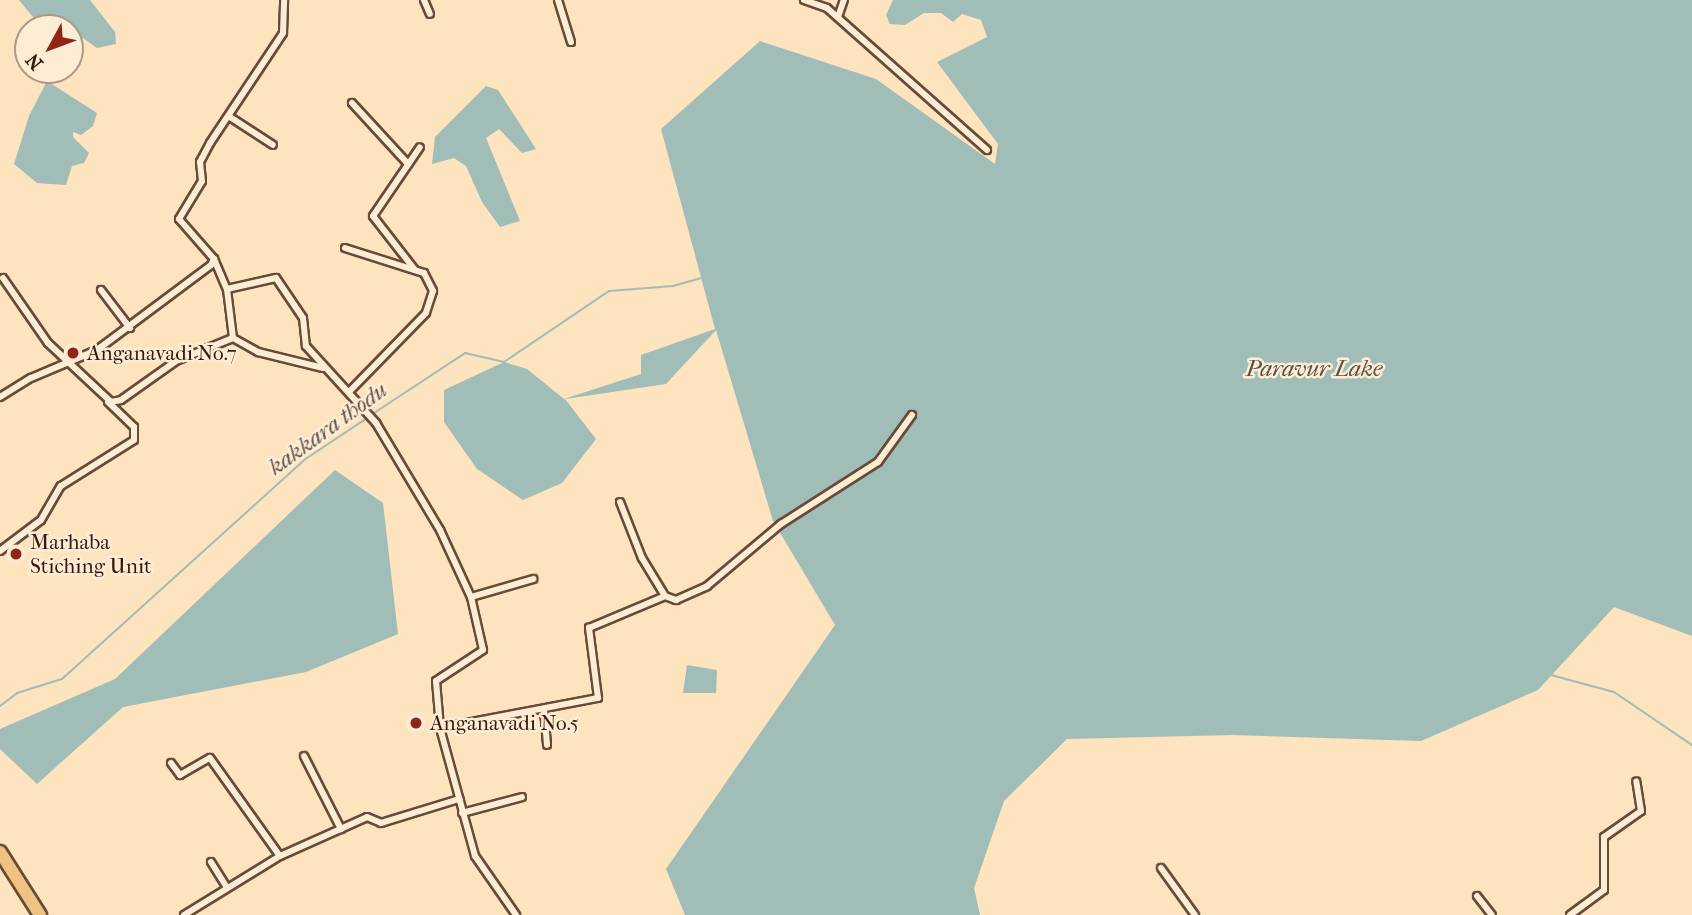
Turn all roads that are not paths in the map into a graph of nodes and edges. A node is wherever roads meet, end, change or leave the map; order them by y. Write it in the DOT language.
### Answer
graph roads {
  1 [pos="284,0"];
  2 [pos="424,0"];
  3 [pos="558,0"];
  4 [pos="804,0"];
  5 [pos="844,0"];
  6 [pos="430,14"];
  7 [pos="838,17"];
  8 [pos="571,42"];
  9 [pos="352,103"];
  10 [pos="230,117"];
  11 [pos="272,145"];
  12 [pos="420,147"];
  13 [pos="987,150"];
  14 [pos="408,164"];
  15 [pos="345,248"];
  16 [pos="214,259"];
  17 [pos="416,271"];
  18 [pos="3,278"];
  19 [pos="227,289"];
  20 [pos="101,290"];
  21 [pos="130,328"];
  22 [pos="233,338"];
  23 [pos="69,365"];
  24 [pos="323,368"];
  25 [pos="350,391"];
  26 [pos="0,397"];
  27 [pos="105,400"];
  28 [pos="912,415"];
  29 [pos="620,502"];
  30 [pos="0,551"];
  31 [pos="533,579"];
  32 [pos="665,596"];
  33 [pos="471,597"];
  34 [pos="544,710"];
  35 [pos="440,728"];
  36 [pos="547,745"];
  37 [pos="304,756"];
  38 [pos="171,763"];
  39 [pos="1636,781"];
  40 [pos="522,797"];
  41 [pos="459,799"];
  42 [pos="462,813"];
  43 [pos="341,830"];
  44 [pos="280,856"];
  45 [pos="1,857"];
  46 [pos="211,862"];
  47 [pos="1161,868"];
  48 [pos="226,886"];
  49 [pos="1477,896"];
  50 [pos="40,915"];
  51 [pos="184,915"];
  52 [pos="516,915"];
  53 [pos="1195,915"];
  54 [pos="1492,915"];
  55 [pos="1570,915"];
  1 -- 10 [label="street"];
  2 -- 6 [label="street"];
  3 -- 8 [label="street"];
  4 -- 7 [label="street"];
  5 -- 7 [label="street"];
  7 -- 13 [label="street"];
  9 -- 14 [label="street"];
  10 -- 11 [label="street"];
  10 -- 16 [label="street"];
  12 -- 14 [label="street"];
  14 -- 17 [label="street"];
  15 -- 17 [label="street"];
  16 -- 19 [label="street"];
  16 -- 21 [label="street"];
  17 -- 25 [label="street"];
  18 -- 23 [label="street"];
  19 -- 22 [label="street"];
  19 -- 24 [label="street"];
  20 -- 21 [label="street"];
  21 -- 23 [label="street"];
  22 -- 24 [label="street"];
  22 -- 27 [label="street"];
  23 -- 26 [label="street"];
  23 -- 27 [label="street"];
  24 -- 25 [label="street"];
  25 -- 33 [label="street"];
  27 -- 30 [label="street"];
  28 -- 32 [label="street"];
  29 -- 32 [label="street"];
  31 -- 33 [label="street"];
  32 -- 34 [label="street"];
  33 -- 35 [label="street"];
  34 -- 35 [label="street"];
  34 -- 36 [label="street"];
  35 -- 41 [label="street"];
  37 -- 43 [label="street"];
  38 -- 44 [label="street"];
  39 -- 55 [label="street"];
  40 -- 42 [label="street"];
  41 -- 42 [label="street"];
  41 -- 43 [label="street"];
  42 -- 52 [label="street"];
  43 -- 44 [label="street"];
  44 -- 48 [label="street"];
  45 -- 50 [label="highway"];
  46 -- 48 [label="street"];
  47 -- 53 [label="street"];
  48 -- 51 [label="street"];
  49 -- 54 [label="street"];
}
